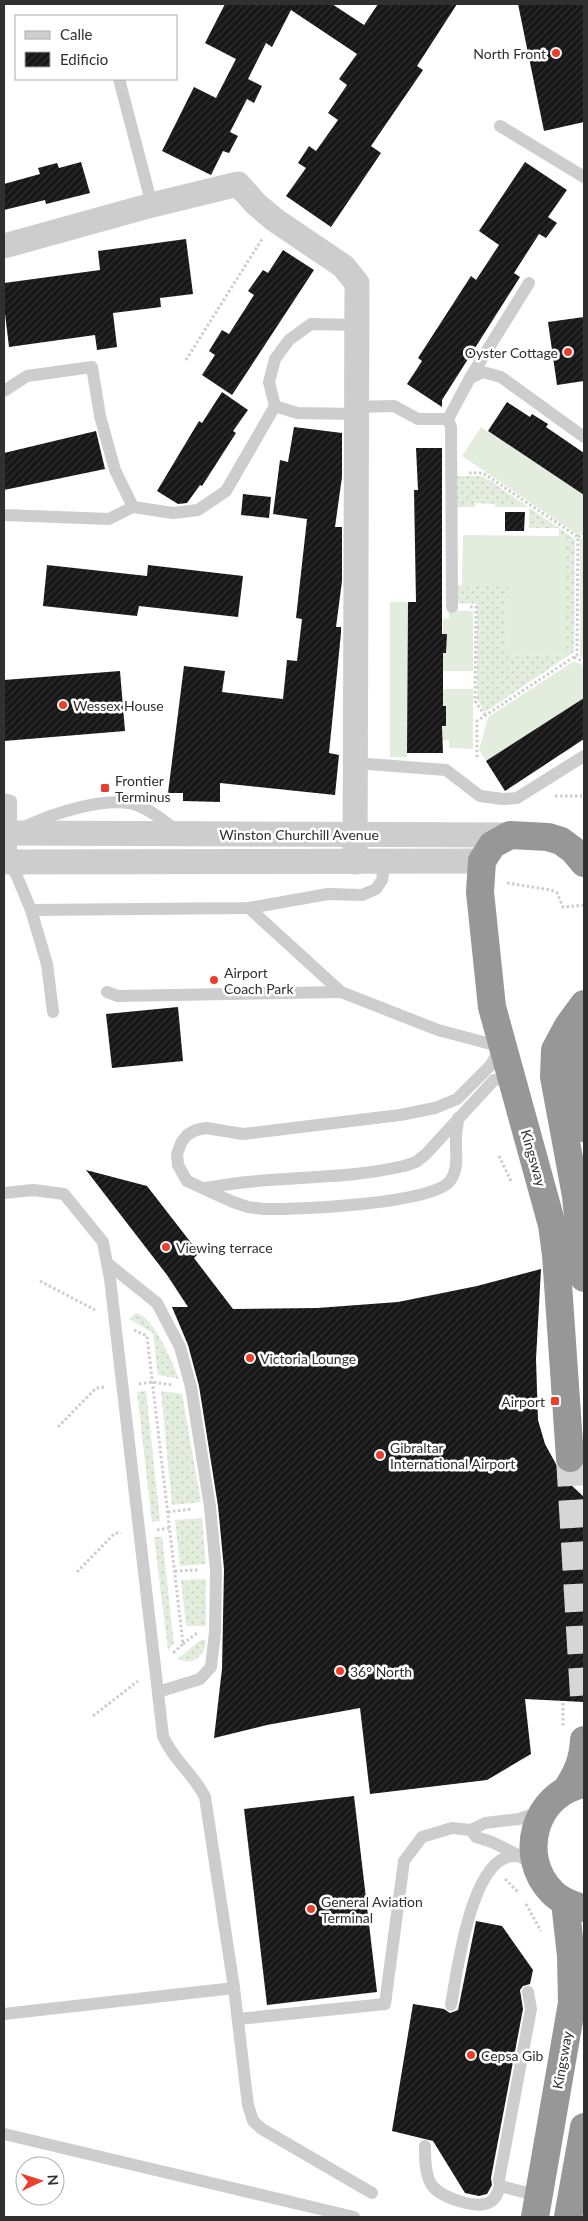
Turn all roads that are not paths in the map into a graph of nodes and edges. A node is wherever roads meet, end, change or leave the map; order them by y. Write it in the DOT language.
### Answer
graph roads {
  1 [pos="119,80"];
  2 [pos="500,126"];
  3 [pos="584,177"];
  4 [pos="152,205"];
  5 [pos="4,246"];
  6 [pos="529,283"];
  7 [pos="356,325"];
  8 [pos="470,378"];
  9 [pos="4,391"];
  10 [pos="275,406"];
  11 [pos="358,410"];
  12 [pos="448,419"];
  13 [pos="584,437"];
  14 [pos="133,506"];
  15 [pos="4,515"];
  16 [pos="452,607"];
  17 [pos="584,756"];
  18 [pos="355,763"];
  19 [pos="4,798"];
  20 [pos="8,833"];
  21 [pos="355,834"];
  22 [pos="510,835"];
  23 [pos="582,850"];
  24 [pos="7,862"];
  25 [pos="355,862"];
  26 [pos="385,862"];
  27 [pos="482,862"];
  28 [pos="249,908"];
  29 [pos="31,910"];
  30 [pos="107,992"];
  31 [pos="342,992"];
  32 [pos="584,1004"];
  33 [pos="53,1012"];
  34 [pos="584,1027"];
  35 [pos="502,1047"];
  36 [pos="514,1086"];
  37 [pos="458,1118"];
  38 [pos="584,1147"];
  39 [pos="206,1188"];
  40 [pos="4,1193"];
  41 [pos="107,1263"];
  42 [pos="584,1278"];
  43 [pos="570,1458"];
  44 [pos="158,1692"];
  45 [pos="584,1740"];
  46 [pos="575,1787"];
  47 [pos="543,1811"];
  48 [pos="471,1830"];
  49 [pos="527,1862"];
  50 [pos="575,1905"];
  51 [pos="468,1918"];
  52 [pos="472,1932"];
  53 [pos="461,1953"];
  54 [pos="464,1970"];
  55 [pos="234,1988"];
  56 [pos="528,1992"];
  57 [pos="451,2005"];
  58 [pos="4,2014"];
  59 [pos="238,2019"];
  60 [pos="514,2071"];
  61 [pos="517,2088"];
  62 [pos="584,2127"];
  63 [pos="4,2134"];
  64 [pos="425,2146"];
  65 [pos="500,2186"];
  66 [pos="372,2193"];
  67 [pos="537,2206"];
  68 [pos="354,2217"];
  69 [pos="568,2217"];
  1 -- 4 [label="lane"];
  2 -- 3 [label="lane"];
  4 -- 5 [label="street"];
  4 -- 7 [label="street"];
  6 -- 8 [label="lane"];
  7 -- 10 [label="lane"];
  7 -- 11 [label="street"];
  8 -- 12 [label="lane"];
  8 -- 13 [label="lane"];
  9 -- 14 [label="lane"];
  10 -- 11 [label="lane"];
  10 -- 14 [label="lane"];
  11 -- 12 [label="lane"];
  11 -- 18 [label="street"];
  12 -- 16 [label="lane"];
  14 -- 15 [label="lane"];
  17 -- 18 [label="lane"];
  18 -- 21 [label="street"];
  19 -- 20 [label="lane"];
  20 -- 21 [label="street, Winston Churchill Avenue"];
  20 -- 24 [label="lane"];
  21 -- 22 [label="street, Winston Churchill Avenue"];
  21 -- 25 [label="street"];
  22 -- 23 [label="highway, Winston Churchill Avenue"];
  22 -- 27 [label="highway"];
  24 -- 25 [label="street, Winston Churchill Avenue"];
  24 -- 29 [label="lane"];
  25 -- 26 [label="street, Winston Churchill Avenue"];
  26 -- 27 [label="street, Winston Churchill Avenue"];
  26 -- 28 [label="lane"];
  27 -- 35 [label="highway, Kingsway"];
  28 -- 29 [label="lane"];
  28 -- 31 [label="lane"];
  29 -- 33 [label="lane"];
  30 -- 31 [label="lane"];
  31 -- 35 [label="lane"];
  32 -- 42 [label="highway"];
  34 -- 38 [label="highway"];
  35 -- 36 [label="highway, Kingsway"];
  35 -- 39 [label="lane"];
  36 -- 37 [label="lane"];
  36 -- 43 [label="highway, Kingsway"];
  37 -- 39 [label="lane"];
  37 -- 39 [label="lane"];
  40 -- 41 [label="lane"];
  41 -- 44 [label="lane"];
  41 -- 44 [label="lane"];
  44 -- 55 [label="lane"];
  45 -- 46 [label="highway"];
  46 -- 47 [label="highway"];
  47 -- 48 [label="lane"];
  47 -- 49 [label="highway"];
  48 -- 49 [label="lane"];
  48 -- 59 [label="lane"];
  49 -- 50 [label="highway"];
  49 -- 51 [label="lane"];
  50 -- 67 [label="highway, Kingsway"];
  51 -- 52 [label="lane"];
  51 -- 53 [label="lane"];
  53 -- 54 [label="lane"];
  53 -- 57 [label="lane"];
  55 -- 58 [label="lane"];
  55 -- 59 [label="lane"];
  56 -- 61 [label="lane"];
  59 -- 66 [label="lane"];
  60 -- 61 [label="lane"];
  61 -- 65 [label="lane"];
  62 -- 69 [label="highway"];
  63 -- 68 [label="lane"];
  64 -- 65 [label="lane"];
  65 -- 67 [label="lane"];
}
